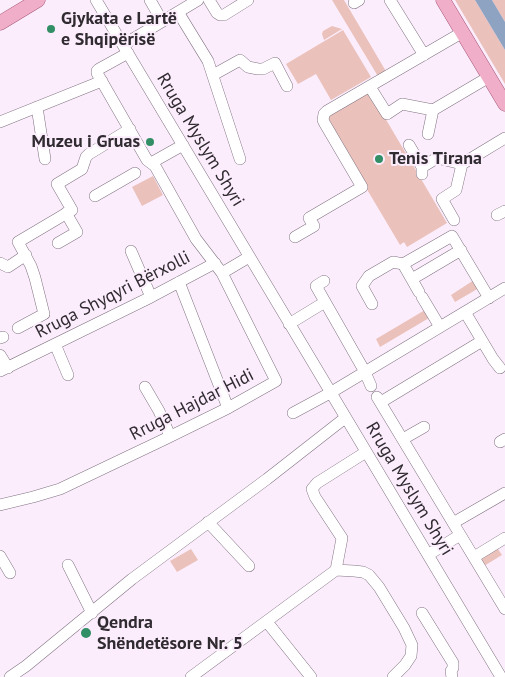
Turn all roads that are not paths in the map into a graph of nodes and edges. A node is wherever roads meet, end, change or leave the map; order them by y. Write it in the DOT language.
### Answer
graph roads {
  1 [pos="38,0"];
  2 [pos="96,0"];
  3 [pos="150,0"];
  4 [pos="198,0"];
  5 [pos="209,0"];
  6 [pos="248,0"];
  7 [pos="390,0"];
  8 [pos="443,0"];
  9 [pos="178,12"];
  10 [pos="162,21"];
  11 [pos="0,23"];
  12 [pos="462,32"];
  13 [pos="125,49"];
  14 [pos="424,55"];
  15 [pos="489,77"];
  16 [pos="213,78"];
  17 [pos="102,81"];
  18 [pos="374,83"];
  19 [pos="287,86"];
  20 [pos="505,104"];
  21 [pos="37,107"];
  22 [pos="433,110"];
  23 [pos="0,122"];
  24 [pos="130,129"];
  25 [pos="428,134"];
  26 [pos="505,138"];
  27 [pos="183,145"];
  28 [pos="409,145"];
  29 [pos="45,159"];
  30 [pos="240,159"];
  31 [pos="151,163"];
  32 [pos="462,164"];
  33 [pos="135,172"];
  34 [pos="95,196"];
  35 [pos="66,213"];
  36 [pos="454,220"];
  37 [pos="296,237"];
  38 [pos="58,244"];
  39 [pos="460,250"];
  40 [pos="131,251"];
  41 [pos="26,255"];
  42 [pos="249,257"];
  43 [pos="0,263"];
  44 [pos="403,264"];
  45 [pos="219,268"];
  46 [pos="412,279"];
  47 [pos="324,281"];
  48 [pos="179,282"];
  49 [pos="505,288"];
  50 [pos="151,297"];
  51 [pos="489,298"];
  52 [pos="326,302"];
  53 [pos="372,304"];
  54 [pos="465,312"];
  55 [pos="289,324"];
  56 [pos="440,327"];
  57 [pos="18,328"];
  58 [pos="482,341"];
  59 [pos="55,344"];
  60 [pos="0,355"];
  61 [pos="500,368"];
  62 [pos="4,369"];
  63 [pos="365,372"];
  64 [pos="68,375"];
  65 [pos="370,386"];
  66 [pos="146,387"];
  67 [pos="330,393"];
  68 [pos="228,408"];
  69 [pos="293,413"];
  70 [pos="346,418"];
  71 [pos="424,427"];
  72 [pos="170,436"];
  73 [pos="403,439"];
  74 [pos="366,452"];
  75 [pos="505,493"];
  76 [pos="0,504"];
  77 [pos="208,522"];
  78 [pos="453,523"];
  79 [pos="460,535"];
  80 [pos="505,538"];
  81 [pos="428,555"];
  82 [pos="0,556"];
  83 [pos="474,557"];
  84 [pos="68,565"];
  85 [pos="249,566"];
  86 [pos="336,570"];
  87 [pos="10,573"];
  88 [pos="502,596"];
  89 [pos="505,609"];
  90 [pos="92,613"];
  91 [pos="422,613"];
  92 [pos="267,622"];
  93 [pos="496,675"];
  94 [pos="10,677"];
  95 [pos="191,677"];
  96 [pos="311,677"];
  97 [pos="393,677"];
  98 [pos="452,677"];
  1 -- 11 [label="main road"];
  2 -- 13 [label="street, Rruga Myslym Shyri"];
  3 -- 10 [label="street"];
  4 -- 9 [label="street"];
  5 -- 6 [label="street"];
  7 -- 14 [label="street"];
  8 -- 12 [label="main road"];
  9 -- 10 [label="street"];
  9 -- 16 [label="street"];
  10 -- 13 [label="street"];
  12 -- 14 [label="street"];
  12 -- 15 [label="main road"];
  13 -- 17 [label="street"];
  13 -- 27 [label="street, Rruga Myslym Shyri"];
  14 -- 18 [label="street"];
  15 -- 20 [label="main road"];
  15 -- 22 [label="street"];
  16 -- 19 [label="street"];
  16 -- 30 [label="street"];
  17 -- 21 [label="street"];
  17 -- 24 [label="street, Rruga Shyqyri Bërxolli"];
  18 -- 22 [label="street"];
  18 -- 37 [label="street"];
  21 -- 23 [label="street"];
  21 -- 29 [label="street"];
  22 -- 25 [label="street"];
  24 -- 31 [label="street, Rruga Shyqyri Bërxolli"];
  24 -- 35 [label="street"];
  26 -- 32 [label="street"];
  27 -- 31 [label="street"];
  27 -- 42 [label="street, Rruga Myslym Shyri"];
  28 -- 32 [label="street"];
  31 -- 45 [label="street, Rruga Shyqyri Bërxolli"];
  32 -- 36 [label="street"];
  33 -- 34 [label="street"];
  35 -- 38 [label="street"];
  35 -- 41 [label="street"];
  39 -- 44 [label="street"];
  39 -- 46 [label="street"];
  39 -- 51 [label="street"];
  40 -- 50 [label="street"];
  41 -- 43 [label="street"];
  41 -- 57 [label="street, Rruga Shyqyri Bërxolli"];
  42 -- 45 [label="street"];
  42 -- 55 [label="street, Rruga Myslym Shyri"];
  44 -- 46 [label="street"];
  44 -- 53 [label="street"];
  45 -- 48 [label="street, Rruga Shyqyri Bërxolli"];
  45 -- 68 [label="street, Rruga Hajdar Hidi"];
  46 -- 56 [label="street"];
  47 -- 52 [label="street"];
  48 -- 50 [label="street, Rruga Shyqyri Bërxolli"];
  48 -- 68 [label="street"];
  49 -- 51 [label="street"];
  50 -- 59 [label="street, Rruga Shyqyri Bërxolli"];
  51 -- 54 [label="street"];
  52 -- 55 [label="street"];
  52 -- 63 [label="street"];
  54 -- 56 [label="street"];
  54 -- 58 [label="street"];
  55 -- 67 [label="street, Rruga Myslym Shyri"];
  56 -- 63 [label="street"];
  58 -- 61 [label="street"];
  58 -- 73 [label="street"];
  59 -- 62 [label="street, Rruga Shyqyri Bërxolli"];
  59 -- 64 [label="street"];
  60 -- 62 [label="street"];
  63 -- 65 [label="street"];
  63 -- 67 [label="street"];
  66 -- 72 [label="street"];
  67 -- 69 [label="street"];
  67 -- 70 [label="street, Rruga Myslym Shyri"];
  68 -- 72 [label="street, Rruga Hajdar Hidi"];
  70 -- 74 [label="street, Rruga Myslym Shyri"];
  70 -- 77 [label="street"];
  71 -- 73 [label="street"];
  72 -- 76 [label="street, Rruga Hajdar Hidi"];
  73 -- 78 [label="street"];
  74 -- 81 [label="street, Rruga Myslym Shyri"];
  74 -- 86 [label="street"];
  75 -- 78 [label="street"];
  77 -- 85 [label="street"];
  77 -- 90 [label="street"];
  78 -- 79 [label="street"];
  79 -- 81 [label="street"];
  79 -- 83 [label="street"];
  80 -- 83 [label="street"];
  81 -- 93 [label="street, Rruga Myslym Shyri"];
  82 -- 87 [label="street"];
  83 -- 88 [label="street"];
  84 -- 90 [label="street"];
  86 -- 92 [label="street"];
  86 -- 97 [label="street"];
  88 -- 89 [label="street"];
  90 -- 94 [label="street"];
  91 -- 98 [label="street"];
  92 -- 95 [label="street"];
  92 -- 96 [label="street"];
}
